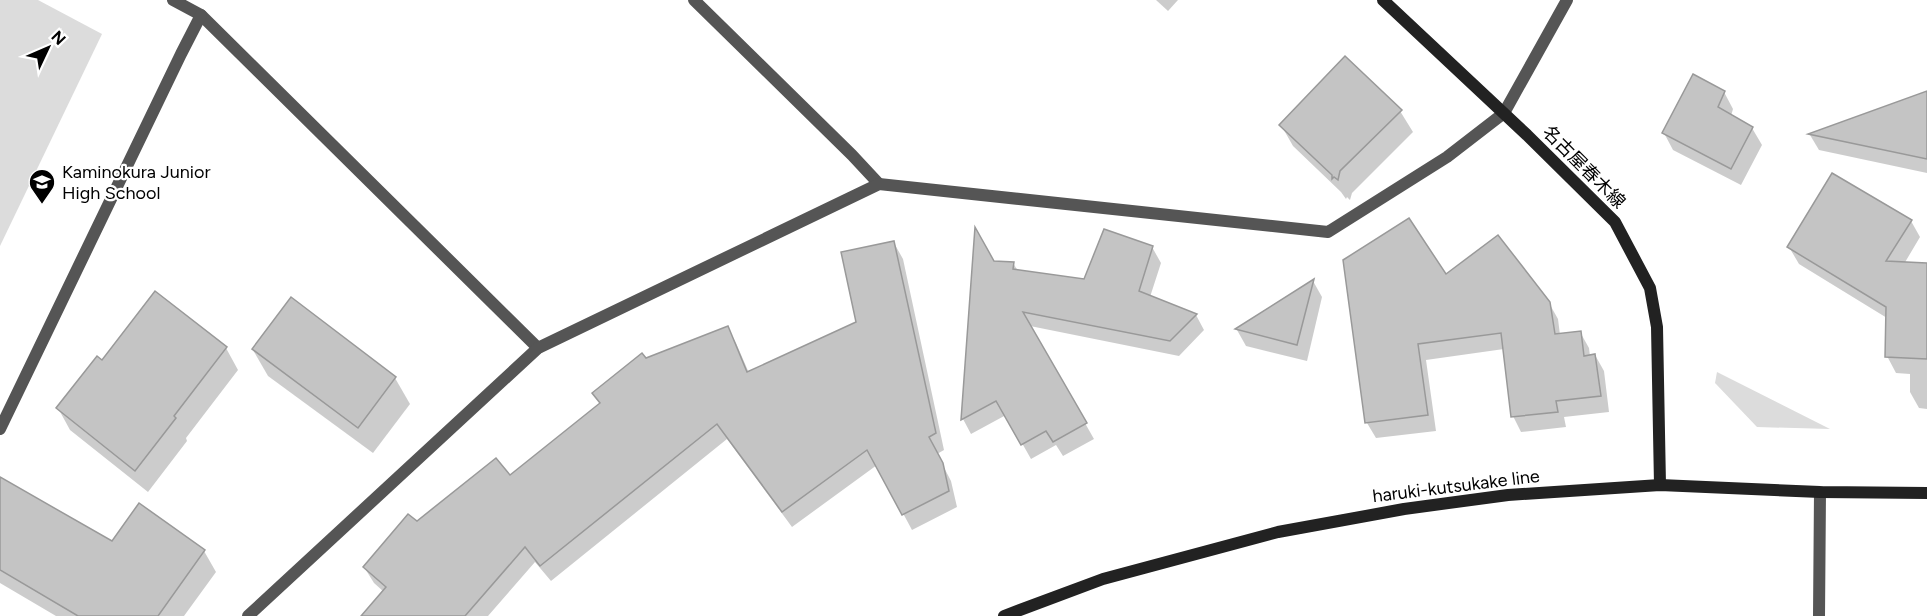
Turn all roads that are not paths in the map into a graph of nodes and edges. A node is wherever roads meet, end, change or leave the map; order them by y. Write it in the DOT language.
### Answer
graph roads {
  1 [pos="173,0"];
  2 [pos="694,0"];
  3 [pos="1383,0"];
  4 [pos="1567,0"];
  5 [pos="201,15"];
  6 [pos="1504,113"];
  7 [pos="879,184"];
  8 [pos="538,348"];
  9 [pos="0,429"];
  10 [pos="1660,485"];
  11 [pos="1820,492"];
  12 [pos="1927,493"];
  13 [pos="248,616"];
  14 [pos="1004,616"];
  15 [pos="1819,616"];
  1 -- 5 [label="street"];
  2 -- 7 [label="street"];
  3 -- 6 [label="main road, 名古屋春木線"];
  4 -- 6 [label="street"];
  5 -- 8 [label="street"];
  5 -- 9 [label="street"];
  6 -- 7 [label="street"];
  6 -- 10 [label="main road, 名古屋春木線"];
  7 -- 8 [label="street"];
  8 -- 13 [label="street"];
  10 -- 11 [label="main road, haruki-kutsukake line"];
  10 -- 14 [label="main road, haruki-kutsukake line"];
  11 -- 12 [label="main road, haruki-kutsukake line"];
  11 -- 15 [label="street"];
}
